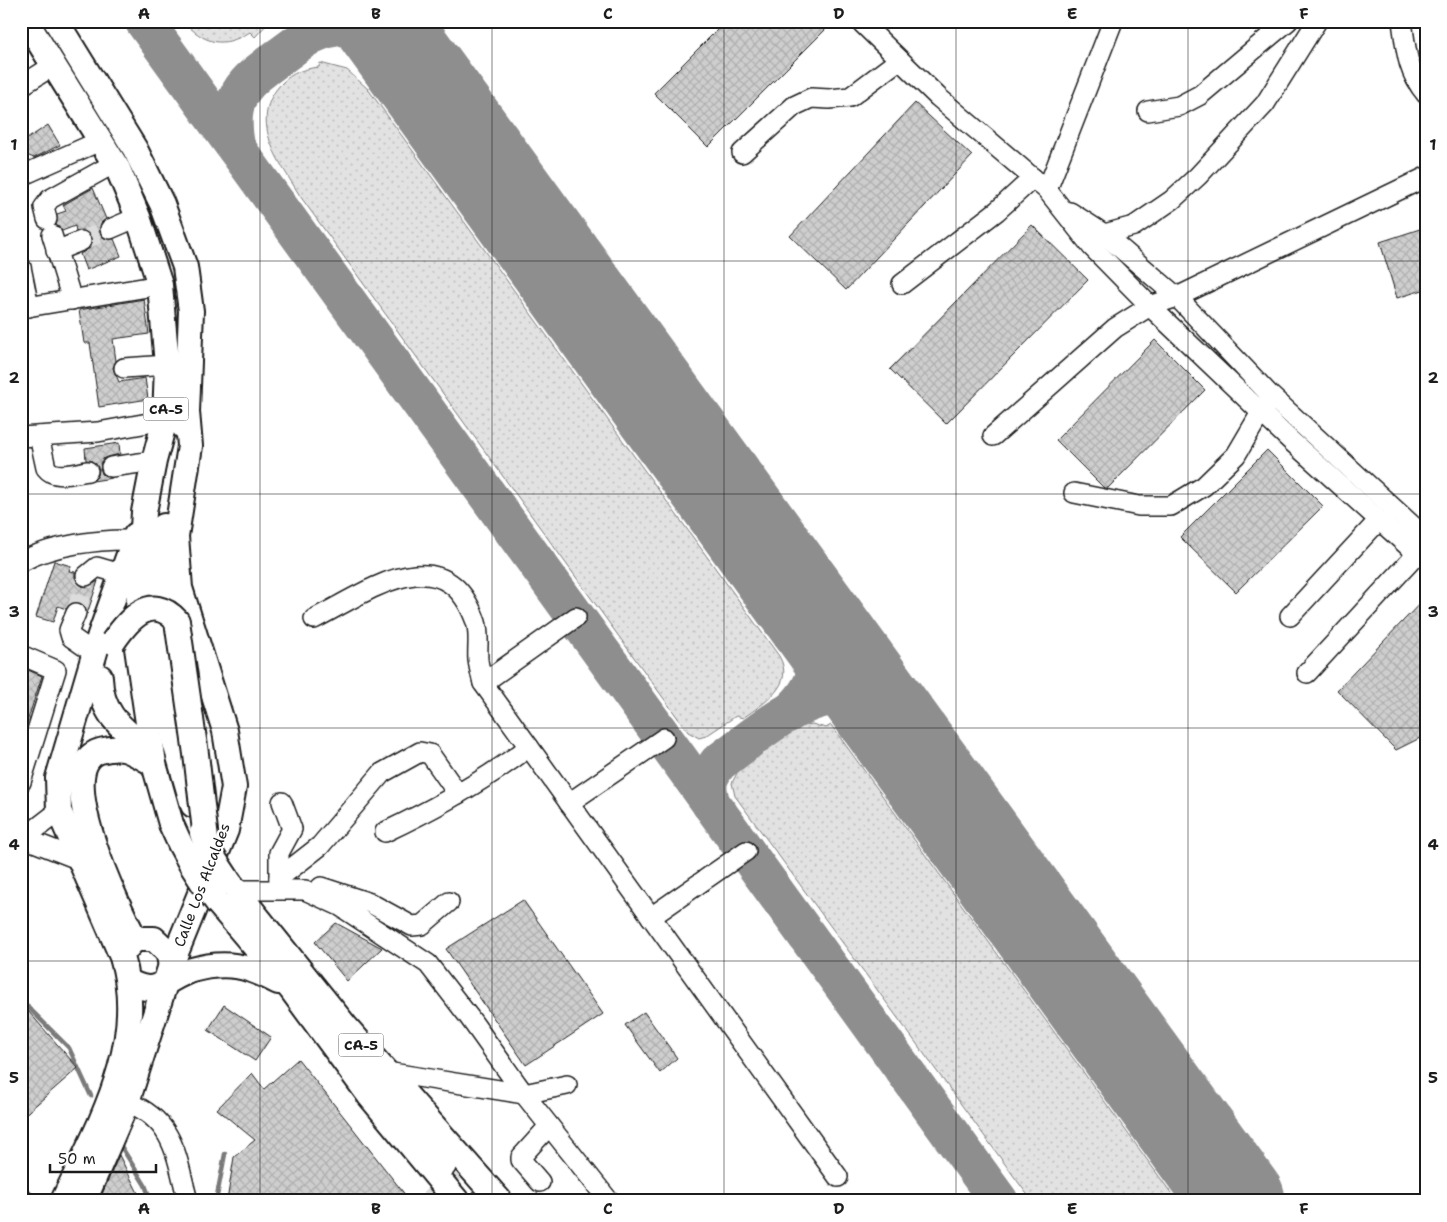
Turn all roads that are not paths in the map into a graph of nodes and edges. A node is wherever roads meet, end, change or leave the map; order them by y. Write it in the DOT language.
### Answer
graph roads {
  1 [pos="26,21"];
  2 [pos="56,21"];
  3 [pos="860,21"];
  4 [pos="1113,21"];
  5 [pos="1288,21"];
  6 [pos="1317,21"];
  7 [pos="1402,21"];
  8 [pos="899,60"];
  9 [pos="54,65"];
  10 [pos="21,86"];
  11 [pos="1426,94"];
  12 [pos="1148,111"];
  13 [pos="102,140"];
  14 [pos="742,153"];
  15 [pos="115,163"];
  16 [pos="21,176"];
  17 [pos="1426,177"];
  18 [pos="1040,184"];
  19 [pos="1060,206"];
  20 [pos="138,217"];
  21 [pos="110,229"];
  22 [pos="1104,234"];
  23 [pos="52,235"];
  24 [pos="1086,240"];
  25 [pos="81,241"];
  26 [pos="21,267"];
  27 [pos="902,284"];
  28 [pos="160,285"];
  29 [pos="1177,297"];
  30 [pos="72,300"];
  31 [pos="1150,306"];
  32 [pos="25,308"];
  33 [pos="167,365"];
  34 [pos="124,368"];
  35 [pos="1270,395"];
  36 [pos="187,412"];
  37 [pos="1261,413"];
  38 [pos="166,420"];
  39 [pos="993,436"];
  40 [pos="30,437"];
  41 [pos="154,461"];
  42 [pos="111,468"];
  43 [pos="88,471"];
  44 [pos="1074,493"];
  45 [pos="144,512"];
  46 [pos="1379,520"];
  47 [pos="134,540"];
  48 [pos="1423,550"];
  49 [pos="21,562"];
  50 [pos="121,574"];
  51 [pos="86,576"];
  52 [pos="76,612"];
  53 [pos="1290,616"];
  54 [pos="576,617"];
  55 [pos="314,619"];
  56 [pos="104,648"];
  57 [pos="21,655"];
  58 [pos="1307,673"];
  59 [pos="100,677"];
  60 [pos="482,683"];
  61 [pos="664,738"];
  62 [pos="529,747"];
  63 [pos="153,758"];
  64 [pos="21,782"];
  65 [pos="458,794"];
  66 [pos="282,802"];
  67 [pos="569,803"];
  68 [pos="59,811"];
  69 [pos="385,832"];
  70 [pos="23,837"];
  71 [pos="207,848"];
  72 [pos="746,851"];
  73 [pos="86,859"];
  74 [pos="279,884"];
  75 [pos="233,886"];
  76 [pos="305,890"];
  77 [pos="449,902"];
  78 [pos="651,917"];
  79 [pos="128,948"];
  80 [pos="168,975"];
  81 [pos="128,981"];
  82 [pos="291,989"];
  83 [pos="346,1027"];
  84 [pos="386,1072"];
  85 [pos="568,1085"];
  86 [pos="524,1094"];
  87 [pos="128,1102"];
  88 [pos="549,1126"];
  89 [pos="446,1167"];
  90 [pos="838,1177"];
  91 [pos="540,1182"];
  92 [pos="63,1201"];
  93 [pos="84,1201"];
  94 [pos="188,1201"];
  95 [pos="457,1201"];
  96 [pos="500,1201"];
  97 [pos="609,1201"];
  1 -- 9 [label="main road, CA-5"];
  2 -- 36 [label="main road, CA-5"];
  3 -- 8 [label="street"];
  4 -- 18 [label="street"];
  5 -- 12 [label="street"];
  6 -- 22 [label="street"];
  7 -- 11 [label="street"];
  8 -- 14 [label="street"];
  8 -- 18 [label="street"];
  9 -- 10 [label="street"];
  9 -- 13 [label="main road, CA-5"];
  13 -- 15 [label="main road, CA-5"];
  13 -- 16 [label="street"];
  15 -- 20 [label="main road, CA-5"];
  15 -- 23 [label="street"];
  17 -- 29 [label="street"];
  18 -- 19 [label="street"];
  18 -- 27 [label="street"];
  19 -- 22 [label="street"];
  19 -- 24 [label="street"];
  20 -- 21 [label="street"];
  20 -- 28 [label="main road, CA-5"];
  22 -- 24 [label="street"];
  22 -- 29 [label="street"];
  23 -- 25 [label="street"];
  23 -- 30 [label="street"];
  24 -- 31 [label="street"];
  26 -- 32 [label="street"];
  28 -- 30 [label="street"];
  28 -- 33 [label="main road, CA-5"];
  29 -- 31 [label="street"];
  29 -- 35 [label="street"];
  30 -- 32 [label="street"];
  31 -- 37 [label="street"];
  31 -- 39 [label="street"];
  33 -- 34 [label="street"];
  33 -- 38 [label="main road, CA-5"];
  35 -- 37 [label="street"];
  35 -- 48 [label="street"];
  36 -- 71 [label="main road, CA-5, bridge"];
  36 -- 80 [label="main road, Calle Los Alcaldes"];
  37 -- 44 [label="street"];
  37 -- 46 [label="street"];
  38 -- 40 [label="street"];
  38 -- 41 [label="main road, CA-5"];
  40 -- 43 [label="street"];
  41 -- 42 [label="street"];
  41 -- 45 [label="main road, CA-5"];
  45 -- 47 [label="main road"];
  45 -- 63 [label="main road, CA-5"];
  46 -- 48 [label="street"];
  46 -- 53 [label="street"];
  47 -- 49 [label="street"];
  47 -- 50 [label="main road"];
  48 -- 58 [label="street"];
  50 -- 51 [label="street"];
  50 -- 56 [label="main road"];
  52 -- 56 [label="street"];
  54 -- 60 [label="street"];
  55 -- 60 [label="street"];
  56 -- 59 [label="main road"];
  56 -- 68 [label="main road"];
  56 -- 71 [label="main road, bridge"];
  57 -- 64 [label="street"];
  59 -- 63 [label="main road"];
  59 -- 73 [label="main road"];
  60 -- 62 [label="street"];
  61 -- 67 [label="street"];
  62 -- 65 [label="street"];
  62 -- 67 [label="street"];
  63 -- 73 [label="main road"];
  63 -- 82 [label="main road, CA-5, bridge"];
  65 -- 69 [label="street"];
  65 -- 74 [label="street"];
  66 -- 74 [label="street"];
  67 -- 78 [label="street"];
  68 -- 70 [label="street"];
  68 -- 73 [label="main road"];
  70 -- 73 [label="street"];
  71 -- 75 [label="main road, CA-5, bridge"];
  72 -- 78 [label="street"];
  73 -- 79 [label="main road"];
  74 -- 75 [label="street"];
  74 -- 76 [label="street"];
  75 -- 83 [label="main road, CA-5"];
  76 -- 77 [label="street"];
  76 -- 86 [label="street"];
  78 -- 90 [label="street"];
  79 -- 80 [label="main road"];
  79 -- 81 [label="main road"];
  80 -- 81 [label="main road"];
  80 -- 82 [label="main road"];
  80 -- 87 [label="main road, Calle Los Alcaldes"];
  81 -- 92 [label="main road"];
  82 -- 95 [label="main road, CA-5"];
  83 -- 84 [label="main road, CA-5"];
  83 -- 89 [label="street"];
  84 -- 86 [label="street"];
  84 -- 96 [label="main road, CA-5"];
  85 -- 86 [label="street"];
  86 -- 88 [label="street"];
  87 -- 93 [label="main road, Calle Los Alcaldes"];
  87 -- 94 [label="street"];
  88 -- 91 [label="street"];
  88 -- 97 [label="street"];
}
